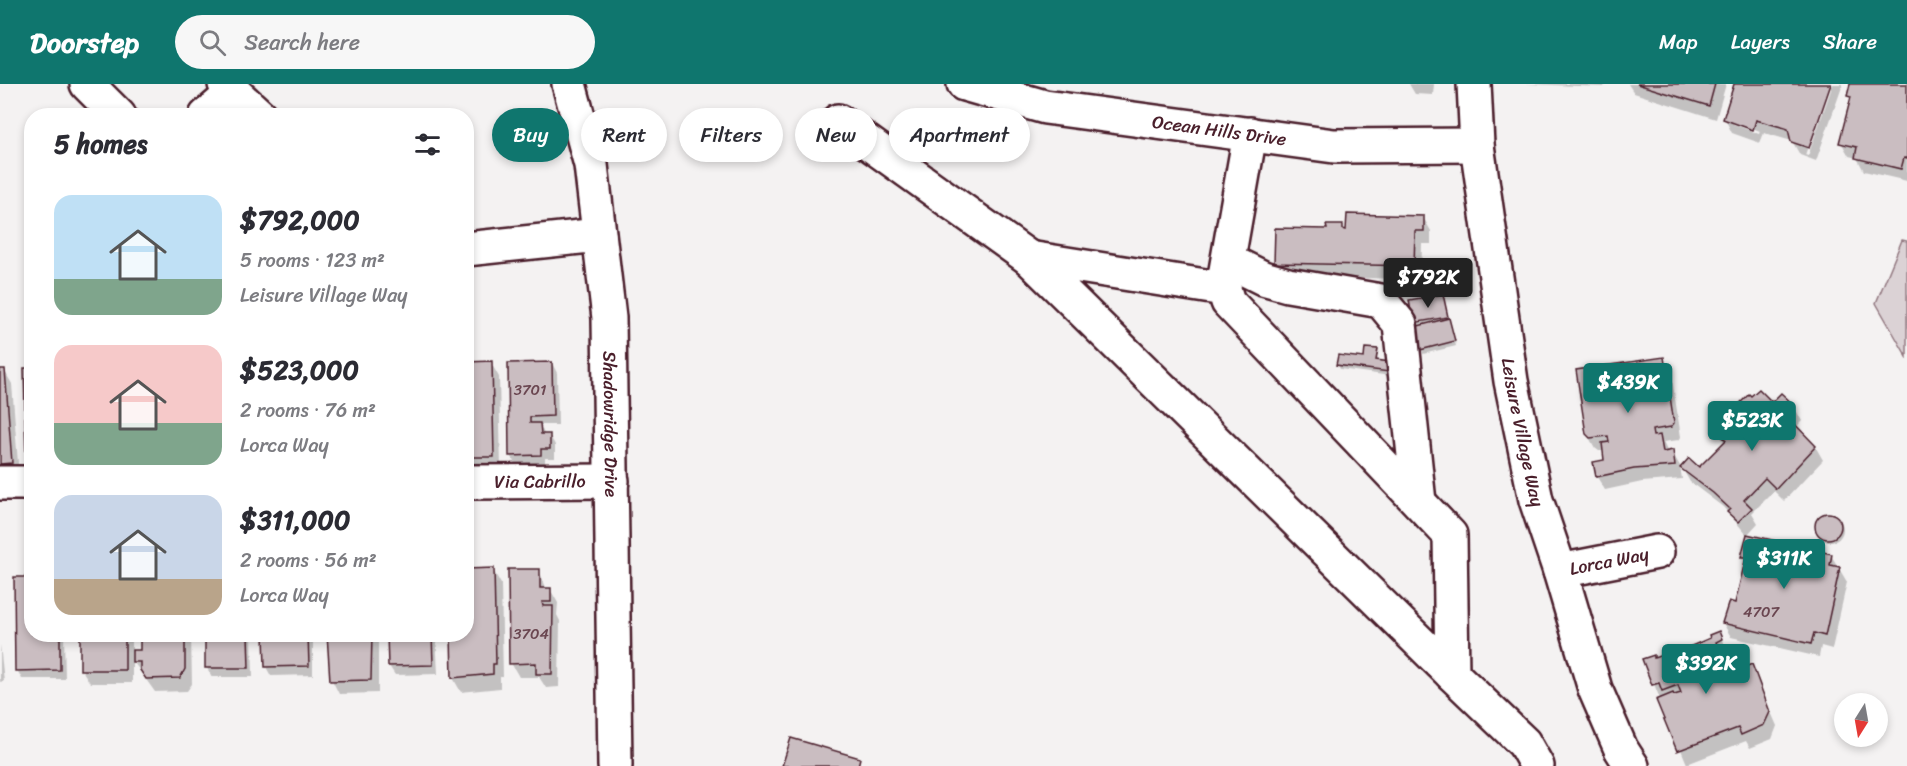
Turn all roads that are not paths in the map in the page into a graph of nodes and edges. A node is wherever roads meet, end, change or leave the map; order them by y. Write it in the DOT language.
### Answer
graph roads {
  1 [pos="87,84"];
  2 [pos="569,84"];
  3 [pos="964,84"];
  4 [pos="1474,84"];
  5 [pos="230,88"];
  6 [pos="111,108"];
  7 [pos="213,108"];
  8 [pos="251,108"];
  9 [pos="1250,134"];
  10 [pos="1477,145"];
  11 [pos="877,149"];
  12 [pos="599,235"];
  13 [pos="474,248"];
  14 [pos="1029,258"];
  15 [pos="1226,275"];
  16 [pos="612,481"];
  17 [pos="474,482"];
  18 [pos="0,483"];
  19 [pos="24,483"];
  20 [pos="1419,502"];
  21 [pos="1657,552"];
  22 [pos="1560,571"];
  23 [pos="1452,674"];
  24 [pos="615,766"];
  25 [pos="1537,766"];
  26 [pos="1632,766"];
  1 -- 6 [label="street"];
  2 -- 12 [label="street, Shadowridge Drive"];
  3 -- 9 [label="street, Ocean Hills Drive"];
  4 -- 10 [label="street, Leisure Village Way"];
  5 -- 7 [label="street"];
  5 -- 8 [label="street"];
  9 -- 10 [label="street, Ocean Hills Drive"];
  9 -- 15 [label="street"];
  10 -- 22 [label="street, Leisure Village Way"];
  11 -- 14 [label="street"];
  12 -- 13 [label="street"];
  12 -- 16 [label="street, Shadowridge Drive"];
  14 -- 15 [label="street"];
  14 -- 23 [label="street"];
  15 -- 20 [label="street"];
  15 -- 20 [label="street"];
  16 -- 17 [label="street, Via Cabrillo"];
  16 -- 24 [label="street, Shadowridge Drive"];
  18 -- 19 [label="street"];
  20 -- 23 [label="street"];
  21 -- 22 [label="street, Lorca Way"];
  22 -- 26 [label="street, Leisure Village Way"];
  23 -- 25 [label="street"];
}
